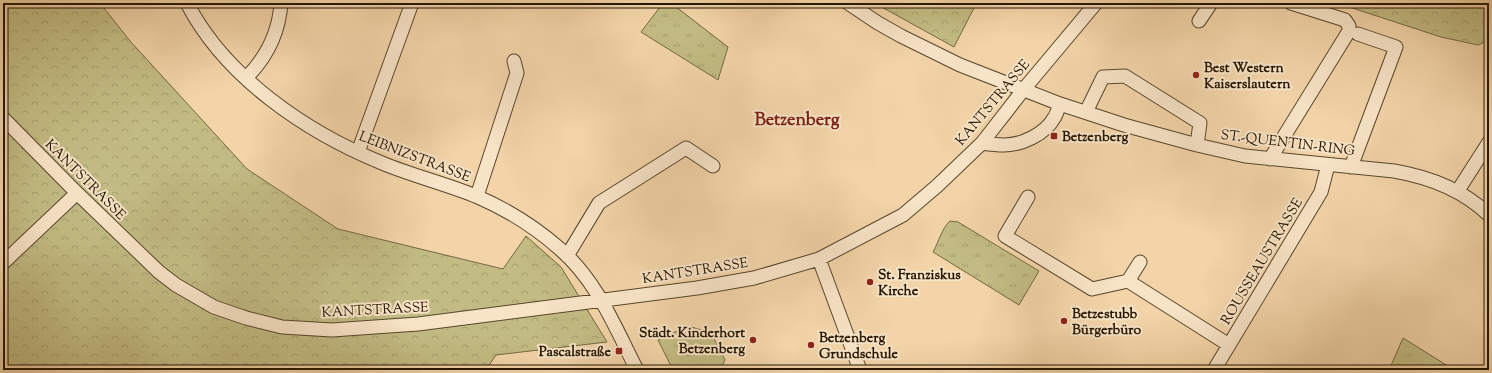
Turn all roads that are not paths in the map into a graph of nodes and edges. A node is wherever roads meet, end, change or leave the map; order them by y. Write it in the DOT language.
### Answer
graph roads {
  1 [pos="187,3"];
  2 [pos="281,3"];
  3 [pos="412,3"];
  4 [pos="848,3"];
  5 [pos="1096,3"];
  6 [pos="1211,3"];
  7 [pos="1291,3"];
  8 [pos="1199,22"];
  9 [pos="1358,34"];
  10 [pos="514,61"];
  11 [pos="246,78"];
  12 [pos="1024,89"];
  13 [pos="1060,104"];
  14 [pos="1086,112"];
  15 [pos="3,118"];
  16 [pos="1489,142"];
  17 [pos="982,143"];
  18 [pos="1197,145"];
  19 [pos="358,152"];
  20 [pos="1270,159"];
  21 [pos="1328,165"];
  22 [pos="713,166"];
  23 [pos="1351,167"];
  24 [pos="1457,192"];
  25 [pos="77,193"];
  26 [pos="477,196"];
  27 [pos="1028,197"];
  28 [pos="1489,215"];
  29 [pos="567,256"];
  30 [pos="819,259"];
  31 [pos="1140,262"];
  32 [pos="3,263"];
  33 [pos="1128,281"];
  34 [pos="602,300"];
  35 [pos="1229,345"];
  36 [pos="637,370"];
  37 [pos="860,370"];
  38 [pos="1214,370"];
  1 -- 11 [label="street, LEIBNIZSTRASSE"];
  2 -- 11 [label="street"];
  3 -- 19 [label="street"];
  4 -- 12 [label="street, ST.-QUENTIN-RING"];
  5 -- 12 [label="street, KANTSTRASSE"];
  6 -- 8 [label="street"];
  7 -- 20 [label="street"];
  9 -- 23 [label="street"];
  10 -- 26 [label="street"];
  11 -- 19 [label="street, LEIBNIZSTRASSE"];
  12 -- 13 [label="street, ST.-QUENTIN-RING"];
  12 -- 17 [label="street, KANTSTRASSE"];
  13 -- 14 [label="street, ST.-QUENTIN-RING"];
  13 -- 17 [label="street"];
  14 -- 18 [label="street, ST.-QUENTIN-RING"];
  14 -- 18 [label="street"];
  15 -- 25 [label="street, KANTSTRASSE"];
  16 -- 24 [label="street"];
  17 -- 30 [label="street, KANTSTRASSE"];
  18 -- 20 [label="street, ST.-QUENTIN-RING"];
  19 -- 26 [label="street, LEIBNIZSTRASSE"];
  20 -- 21 [label="street, ST.-QUENTIN-RING"];
  21 -- 23 [label="street, ST.-QUENTIN-RING"];
  21 -- 35 [label="street, ROUSSEAUSTRASSE"];
  22 -- 29 [label="street"];
  23 -- 24 [label="street, ST.-QUENTIN-RING"];
  24 -- 28 [label="street, ST.-QUENTIN-RING"];
  25 -- 32 [label="street"];
  25 -- 34 [label="street, KANTSTRASSE"];
  26 -- 29 [label="street, LEIBNIZSTRASSE"];
  27 -- 33 [label="street"];
  29 -- 34 [label="street, LEIBNIZSTRASSE"];
  30 -- 34 [label="street, KANTSTRASSE"];
  30 -- 37 [label="street"];
  31 -- 33 [label="street"];
  33 -- 35 [label="street"];
  34 -- 36 [label="street"];
  35 -- 38 [label="street, ROUSSEAUSTRASSE"];
}
